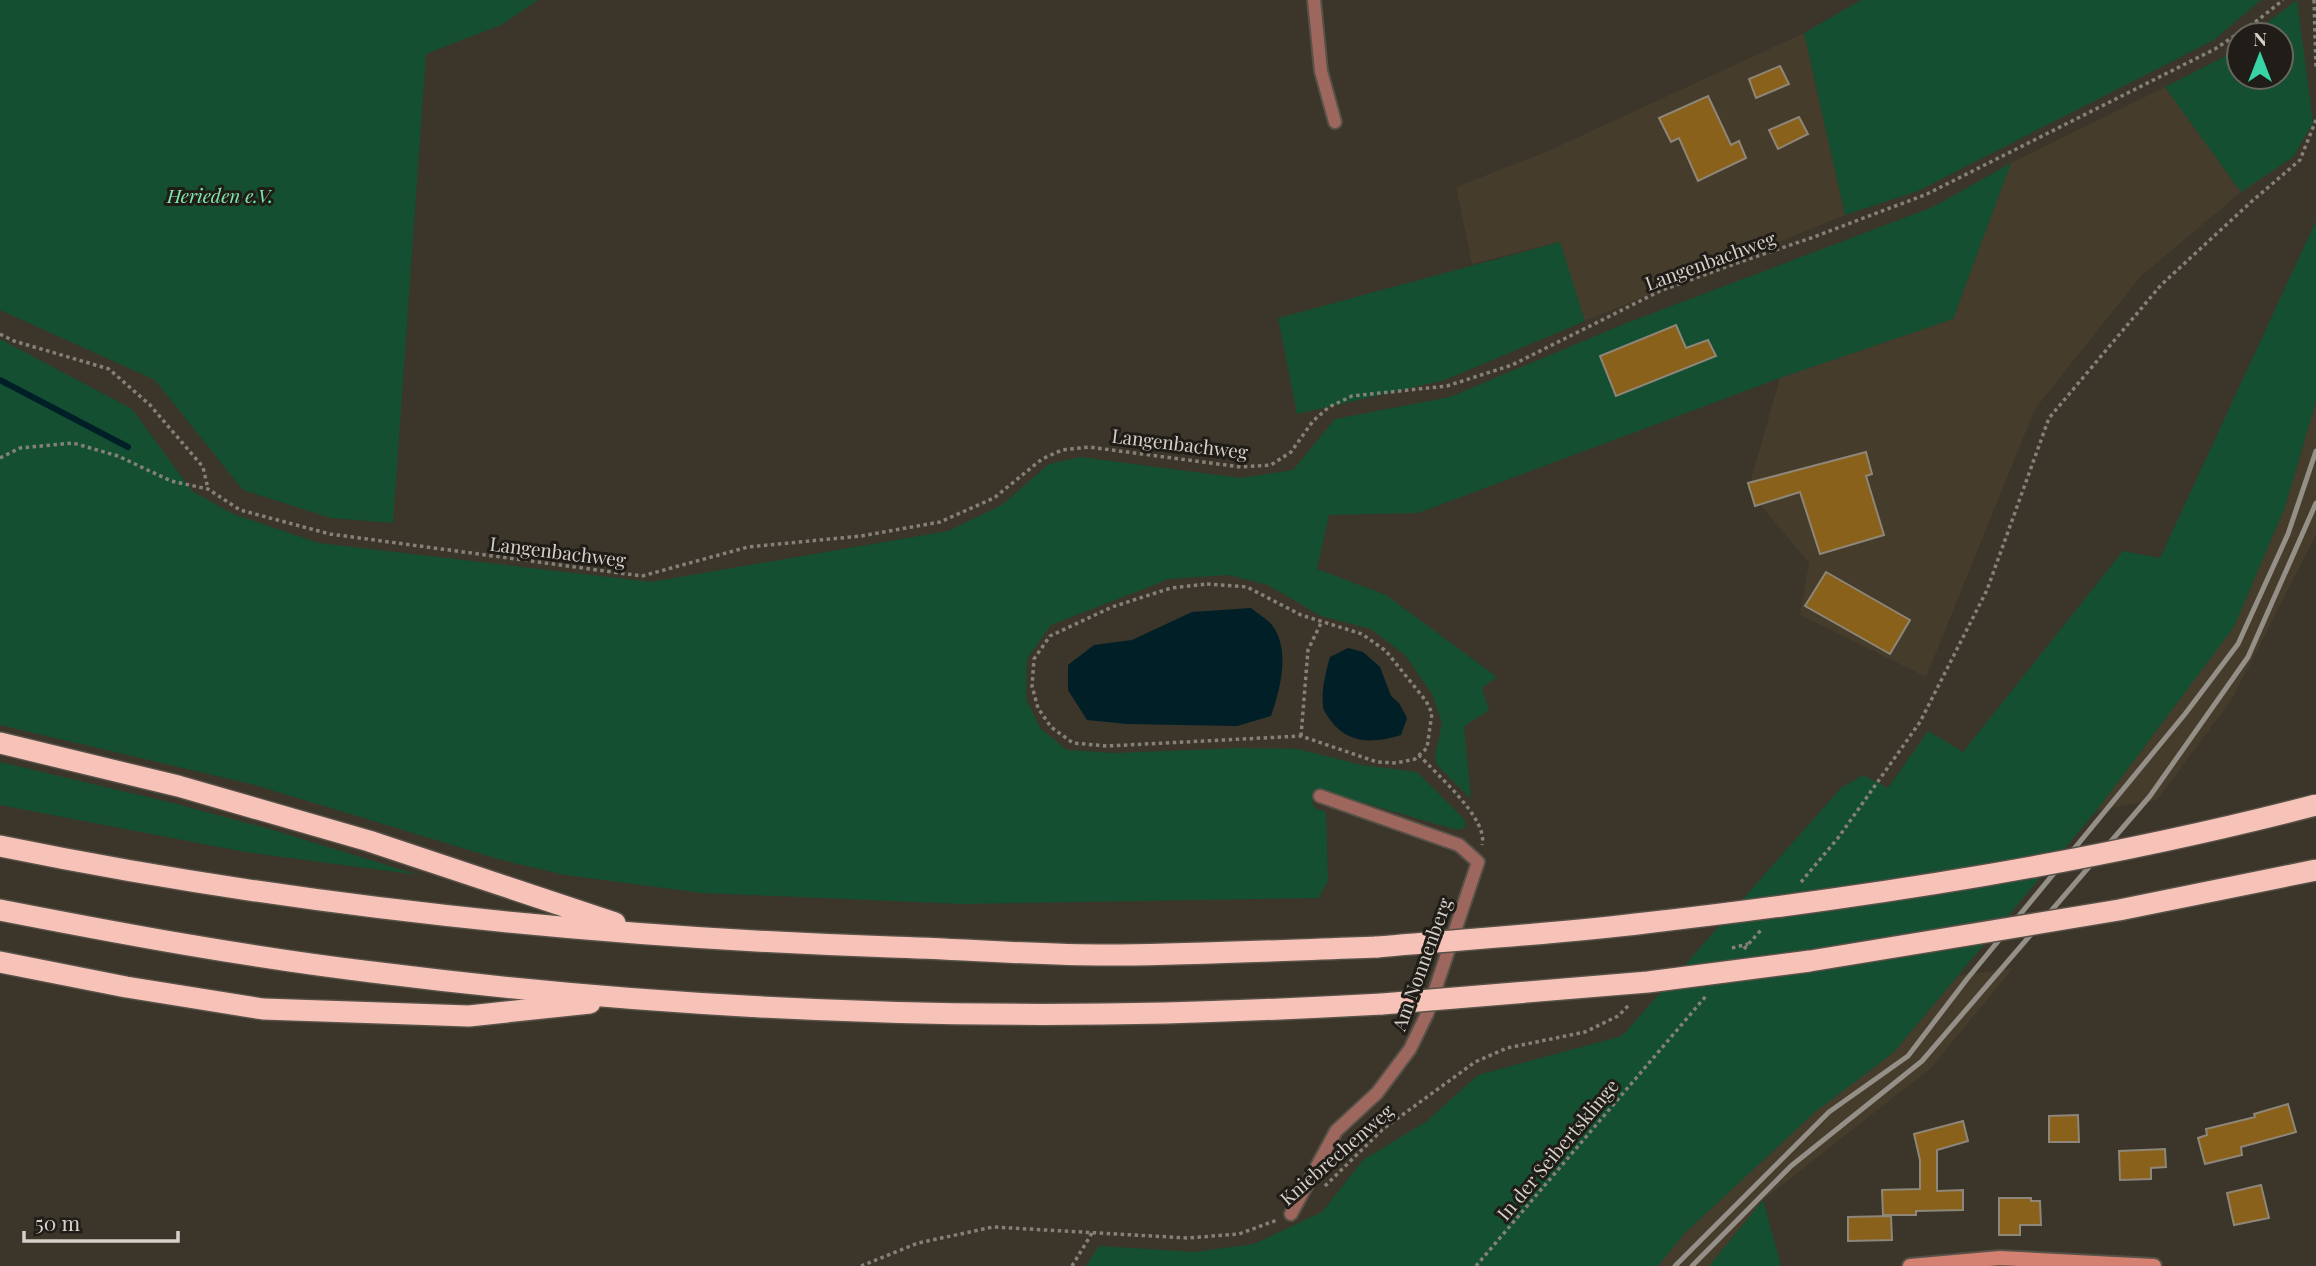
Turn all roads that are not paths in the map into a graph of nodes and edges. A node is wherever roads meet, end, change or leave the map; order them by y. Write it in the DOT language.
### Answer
graph roads {
  1 [pos="1314,0"];
  2 [pos="1335,122"];
  3 [pos="0,743"];
  4 [pos="1320,796"];
  5 [pos="2316,805"];
  6 [pos="0,846"];
  7 [pos="2316,870"];
  8 [pos="0,910"];
  9 [pos="647,934"];
  10 [pos="0,962"];
  11 [pos="637,998"];
  12 [pos="1292,1214"];
  13 [pos="1910,1266"];
  14 [pos="2154,1266"];
  1 -- 2 [label="lane"];
  3 -- 9 [label="highway"];
  4 -- 12 [label="lane, Am Nonnenberg"];
  5 -- 9 [label="highway, bridge"];
  6 -- 9 [label="highway"];
  7 -- 11 [label="highway, bridge"];
  8 -- 11 [label="highway"];
  10 -- 11 [label="highway"];
  13 -- 14 [label="main road"];
}
